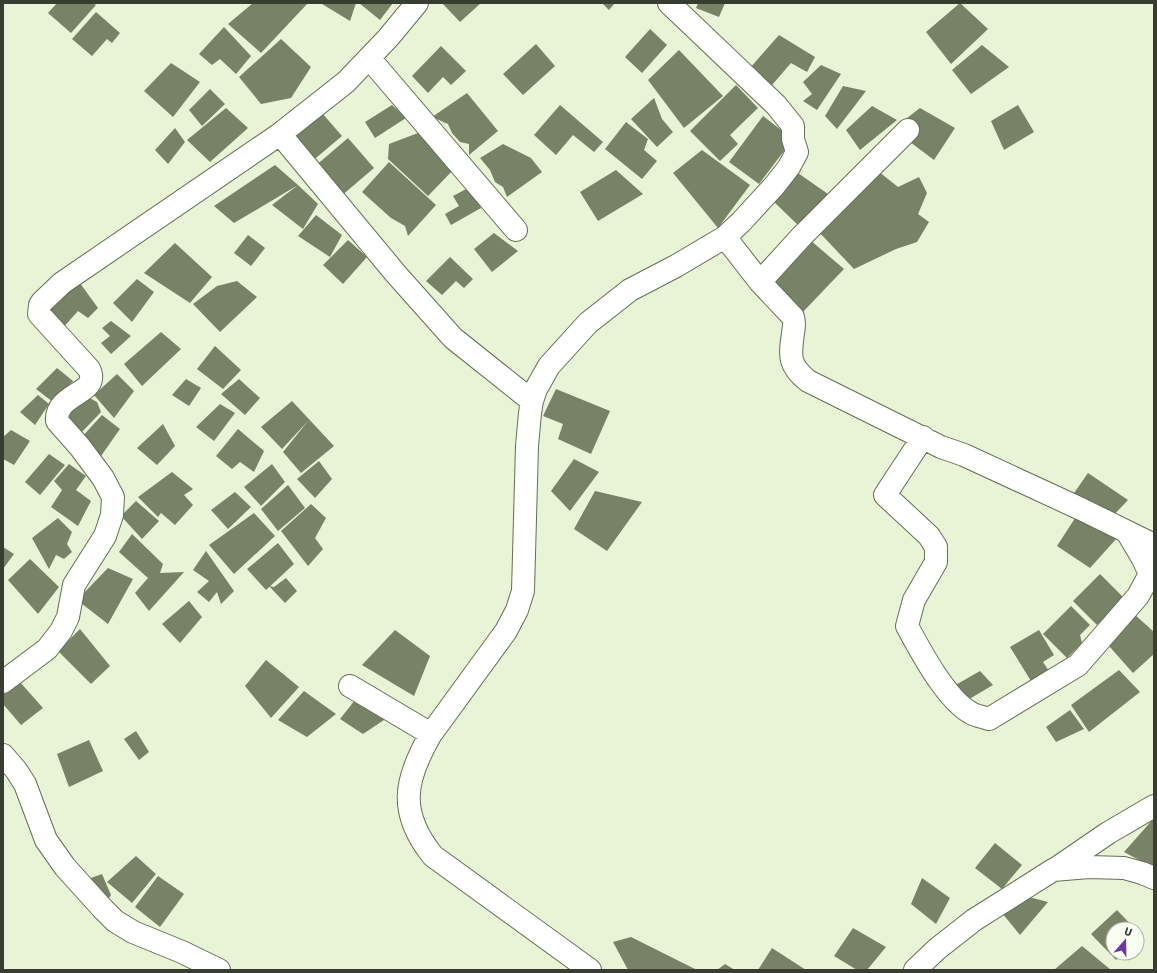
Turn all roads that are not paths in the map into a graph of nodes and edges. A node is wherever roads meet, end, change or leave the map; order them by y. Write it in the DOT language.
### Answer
graph roads {
  1 [pos="417,3"];
  2 [pos="669,3"];
  3 [pos="369,58"];
  4 [pos="908,130"];
  5 [pos="280,134"];
  6 [pos="516,230"];
  7 [pos="724,237"];
  8 [pos="760,282"];
  9 [pos="532,401"];
  10 [pos="923,438"];
  11 [pos="1127,532"];
  12 [pos="1154,545"];
  13 [pos="3,682"];
  14 [pos="350,686"];
  15 [pos="431,734"];
  16 [pos="3,755"];
  17 [pos="1154,806"];
  18 [pos="1053,870"];
  19 [pos="1154,878"];
  20 [pos="219,970"];
  21 [pos="590,970"];
  22 [pos="915,970"];
  1 -- 3 [label="street"];
  2 -- 7 [label="street"];
  3 -- 5 [label="street"];
  3 -- 6 [label="street"];
  4 -- 8 [label="street"];
  5 -- 9 [label="street"];
  5 -- 13 [label="street"];
  7 -- 8 [label="street"];
  7 -- 9 [label="street"];
  8 -- 10 [label="street"];
  9 -- 15 [label="street"];
  10 -- 11 [label="street"];
  10 -- 11 [label="street"];
  11 -- 12 [label="street"];
  14 -- 15 [label="street"];
  15 -- 21 [label="street"];
  16 -- 20 [label="street"];
  17 -- 18 [label="street"];
  18 -- 19 [label="street"];
  18 -- 22 [label="street"];
}
